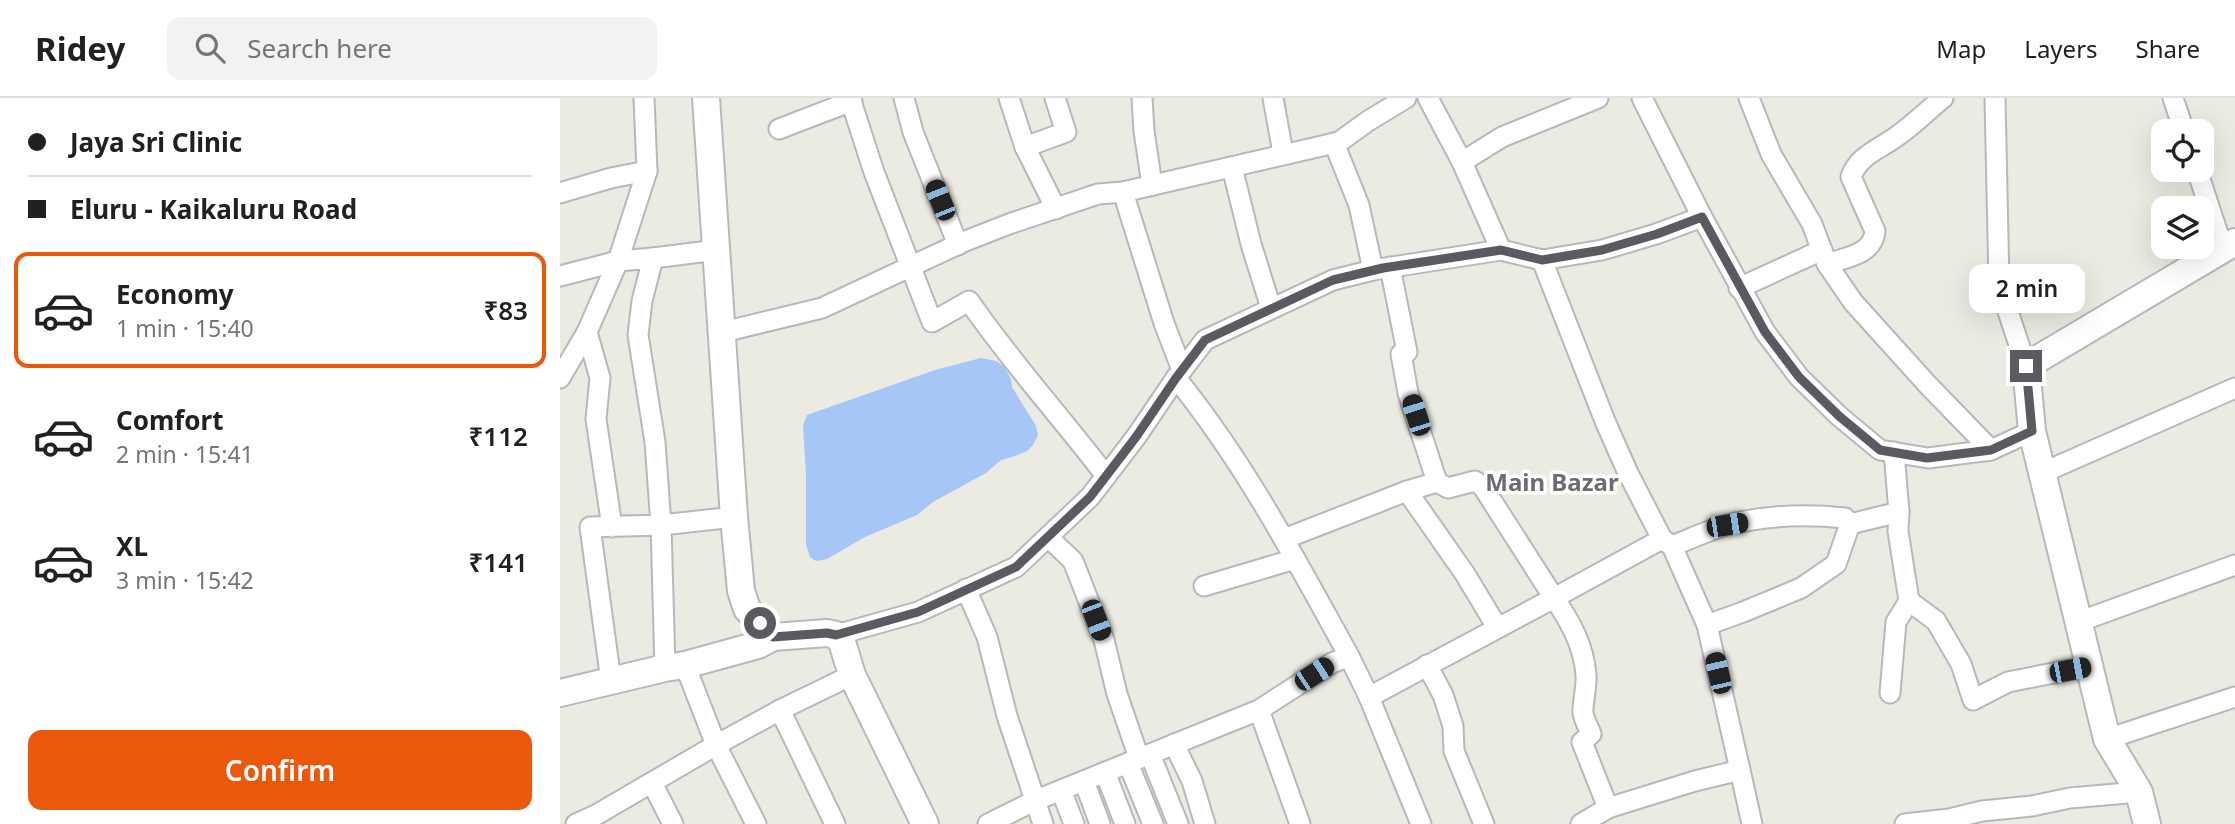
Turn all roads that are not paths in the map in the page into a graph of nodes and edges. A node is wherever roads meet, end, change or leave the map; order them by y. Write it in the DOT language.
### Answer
graph roads {
  1 [pos="644,98"];
  2 [pos="706,98"];
  3 [pos="904,98"];
  4 [pos="1009,98"];
  5 [pos="1055,98"];
  6 [pos="1142,98"];
  7 [pos="1273,98"];
  8 [pos="1406,98"];
  9 [pos="1428,98"];
  10 [pos="1598,98"];
  11 [pos="1642,98"];
  12 [pos="1749,98"];
  13 [pos="1943,98"];
  14 [pos="1995,98"];
  15 [pos="2173,98"];
  16 [pos="851,100"];
  17 [pos="2180,119"];
  18 [pos="779,129"];
  19 [pos="1334,143"];
  20 [pos="1024,147"];
  21 [pos="1283,153"];
  22 [pos="1462,162"];
  23 [pos="1232,167"];
  24 [pos="647,171"];
  25 [pos="2202,182"];
  26 [pos="1152,185"];
  27 [pos="1123,192"];
  28 [pos="560,193"];
  29 [pos="1056,209"];
  30 [pos="1702,217"];
  31 [pos="958,245"];
  32 [pos="2229,246"];
  33 [pos="717,250"];
  34 [pos="1501,250"];
  35 [pos="1825,257"];
  36 [pos="653,258"];
  37 [pos="1542,260"];
  38 [pos="618,261"];
  39 [pos="912,266"];
  40 [pos="1382,269"];
  41 [pos="560,276"];
  42 [pos="1739,288"];
  43 [pos="1271,308"];
  44 [pos="587,332"];
  45 [pos="723,332"];
  46 [pos="566,359"];
  47 [pos="2026,366"];
  48 [pos="1179,374"];
  49 [pos="560,378"];
  50 [pos="2235,388"];
  51 [pos="2032,431"];
  52 [pos="1991,450"];
  53 [pos="1894,452"];
  54 [pos="2042,472"];
  55 [pos="1106,476"];
  56 [pos="1437,482"];
  57 [pos="1407,491"];
  58 [pos="1899,512"];
  59 [pos="734,517"];
  60 [pos="1850,524"];
  61 [pos="661,525"];
  62 [pos="612,527"];
  63 [pos="1048,537"];
  64 [pos="1284,539"];
  65 [pos="1667,543"];
  66 [pos="1295,559"];
  67 [pos="2235,565"];
  68 [pos="1204,586"];
  69 [pos="966,589"];
  70 [pos="1554,598"];
  71 [pos="1909,601"];
  72 [pos="2078,622"];
  73 [pos="1706,625"];
  74 [pos="1497,627"];
  75 [pos="836,635"];
  76 [pos="773,637"];
  77 [pos="1349,656"];
  78 [pos="1427,665"];
  79 [pos="2089,666"];
  80 [pos="675,667"];
  81 [pos="852,676"];
  82 [pos="611,681"];
  83 [pos="560,693"];
  84 [pos="1890,693"];
  85 [pos="1369,696"];
  86 [pos="2235,697"];
  87 [pos="780,710"];
  88 [pos="1259,710"];
  89 [pos="2107,739"];
  90 [pos="1174,744"];
  91 [pos="716,745"];
  92 [pos="1139,758"];
  93 [pos="1740,769"];
  94 [pos="1105,772"];
  95 [pos="1084,781"];
  96 [pos="652,783"];
  97 [pos="1061,790"];
  98 [pos="2139,792"];
  99 [pos="1034,802"];
  100 [pos="1608,808"];
  101 [pos="598,820"];
  102 [pos="1000,821"];
  103 [pos="576,824"];
  104 [pos="673,824"];
  105 [pos="756,824"];
  106 [pos="835,824"];
  107 [pos="925,824"];
  108 [pos="1043,824"];
  109 [pos="1074,824"];
  110 [pos="1100,824"];
  111 [pos="1125,824"];
  112 [pos="1153,824"];
  113 [pos="1178,824"];
  114 [pos="1205,824"];
  115 [pos="1300,824"];
  116 [pos="1422,824"];
  117 [pos="1484,824"];
  118 [pos="1581,824"];
  119 [pos="1752,824"];
  120 [pos="1905,824"];
  121 [pos="2147,824"];
  1 -- 24 [label="street"];
  2 -- 33 [label="main road"];
  3 -- 31 [label="street"];
  4 -- 20 [label="street"];
  5 -- 20 [label="street"];
  6 -- 26 [label="street"];
  7 -- 21 [label="street"];
  8 -- 19 [label="street"];
  9 -- 22 [label="street"];
  10 -- 22 [label="street"];
  11 -- 30 [label="street"];
  12 -- 35 [label="street"];
  13 -- 35 [label="street"];
  14 -- 47 [label="street"];
  15 -- 17 [label="street"];
  16 -- 18 [label="street"];
  16 -- 39 [label="street"];
  19 -- 21 [label="street"];
  19 -- 40 [label="street"];
  20 -- 29 [label="street"];
  21 -- 23 [label="street"];
  22 -- 34 [label="street"];
  23 -- 26 [label="street"];
  23 -- 43 [label="street"];
  24 -- 28 [label="street"];
  24 -- 38 [label="street"];
  25 -- 32 [label="street"];
  26 -- 27 [label="street"];
  27 -- 29 [label="street"];
  27 -- 48 [label="street"];
  29 -- 31 [label="street"];
  30 -- 37 [label="street"];
  30 -- 42 [label="street"];
  31 -- 39 [label="street"];
  32 -- 47 [label="main road"];
  33 -- 36 [label="street"];
  33 -- 45 [label="main road"];
  34 -- 37 [label="street"];
  34 -- 40 [label="street"];
  35 -- 42 [label="street"];
  35 -- 52 [label="street"];
  36 -- 38 [label="street"];
  36 -- 61 [label="street"];
  37 -- 65 [label="street"];
  38 -- 41 [label="street"];
  38 -- 44 [label="street"];
  39 -- 45 [label="street"];
  39 -- 55 [label="street"];
  40 -- 43 [label="street"];
  40 -- 56 [label="street"];
  42 -- 53 [label="street"];
  43 -- 48 [label="street"];
  44 -- 46 [label="street"];
  44 -- 62 [label="street"];
  45 -- 59 [label="main road"];
  46 -- 49 [label="street"];
  47 -- 51 [label="main road"];
  48 -- 55 [label="street"];
  48 -- 64 [label="street"];
  50 -- 54 [label="street"];
  51 -- 52 [label="street"];
  51 -- 54 [label="main road"];
  52 -- 53 [label="street"];
  53 -- 58 [label="street"];
  54 -- 72 [label="main road"];
  55 -- 63 [label="street"];
  56 -- 57 [label="street"];
  56 -- 70 [label="street"];
  57 -- 64 [label="street"];
  57 -- 74 [label="street"];
  58 -- 60 [label="street"];
  58 -- 71 [label="street"];
  59 -- 61 [label="street"];
  59 -- 76 [label="main road"];
  60 -- 65 [label="street"];
  60 -- 73 [label="street"];
  61 -- 62 [label="street"];
  61 -- 80 [label="street"];
  62 -- 82 [label="street"];
  63 -- 69 [label="street"];
  63 -- 92 [label="street"];
  64 -- 66 [label="street"];
  65 -- 70 [label="street"];
  65 -- 73 [label="street"];
  66 -- 68 [label="street"];
  66 -- 77 [label="street"];
  67 -- 72 [label="street"];
  69 -- 75 [label="street"];
  69 -- 99 [label="street"];
  70 -- 74 [label="street"];
  70 -- 100 [label="street"];
  71 -- 79 [label="street"];
  71 -- 84 [label="street"];
  72 -- 79 [label="main road"];
  73 -- 93 [label="street"];
  74 -- 78 [label="street"];
  75 -- 76 [label="main road"];
  75 -- 81 [label="main road"];
  76 -- 80 [label="main road"];
  77 -- 85 [label="street"];
  77 -- 88 [label="street"];
  78 -- 85 [label="street"];
  78 -- 117 [label="street"];
  79 -- 89 [label="main road"];
  80 -- 82 [label="main road"];
  80 -- 91 [label="street"];
  81 -- 87 [label="street"];
  81 -- 107 [label="main road"];
  82 -- 83 [label="main road"];
  85 -- 116 [label="street"];
  86 -- 89 [label="street"];
  87 -- 91 [label="street"];
  87 -- 106 [label="street"];
  88 -- 90 [label="street"];
  88 -- 115 [label="street"];
  89 -- 98 [label="main road"];
  90 -- 92 [label="street"];
  90 -- 114 [label="street"];
  91 -- 96 [label="street"];
  91 -- 105 [label="street"];
  92 -- 94 [label="street"];
  92 -- 112 [label="street"];
  92 -- 113 [label="street"];
  93 -- 100 [label="street"];
  93 -- 119 [label="street"];
  94 -- 95 [label="street"];
  94 -- 111 [label="street"];
  95 -- 97 [label="street"];
  95 -- 110 [label="street"];
  96 -- 101 [label="street"];
  96 -- 104 [label="street"];
  97 -- 99 [label="street"];
  97 -- 109 [label="street"];
  98 -- 120 [label="street"];
  98 -- 121 [label="main road"];
  99 -- 102 [label="street"];
  99 -- 108 [label="street"];
  100 -- 118 [label="street"];
  101 -- 103 [label="street"];
}
